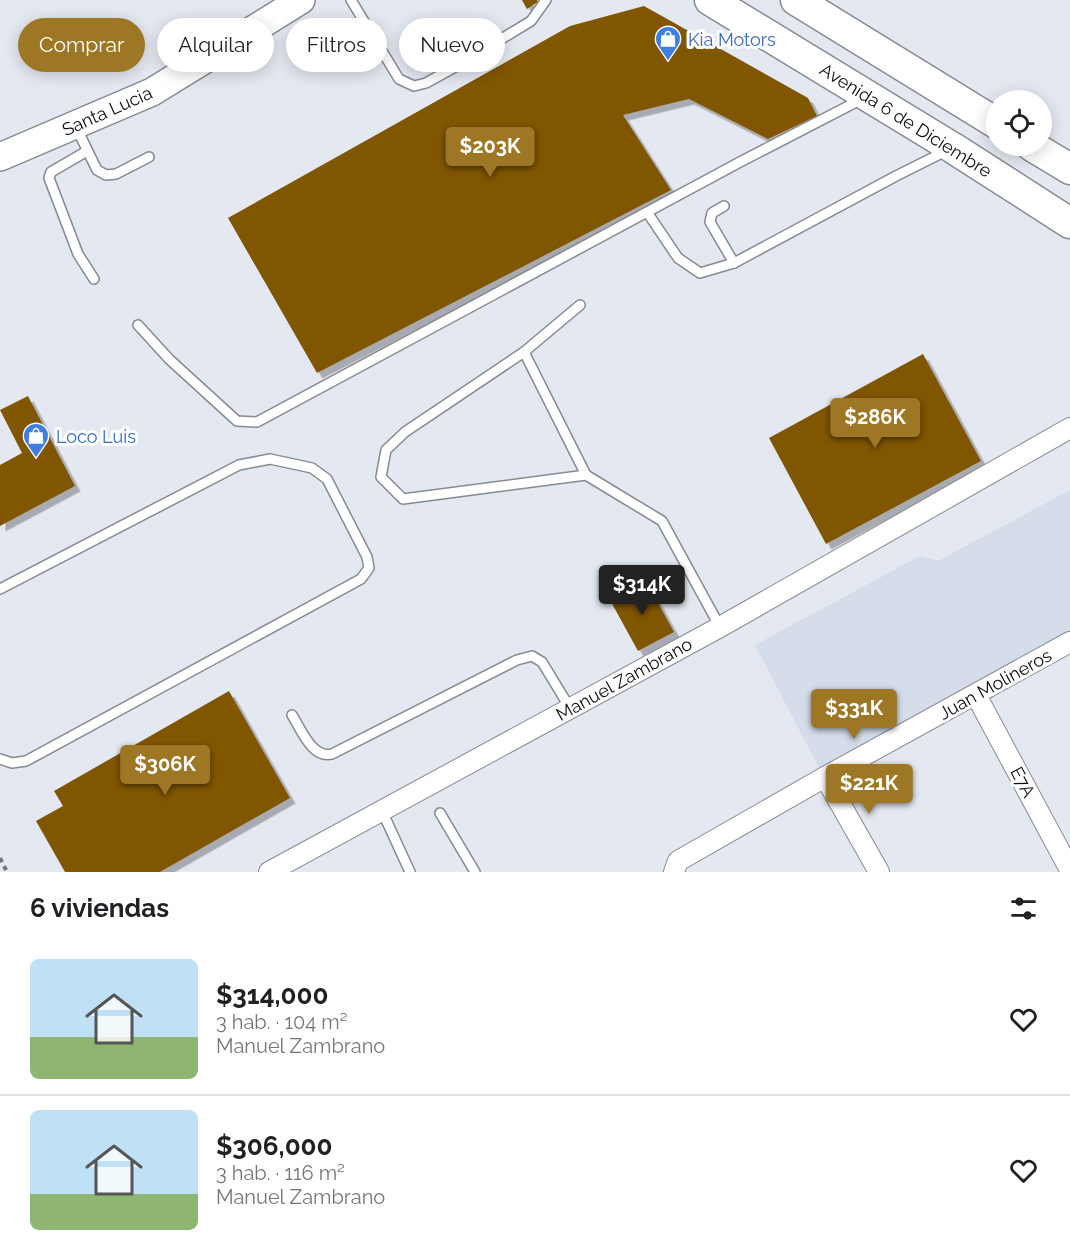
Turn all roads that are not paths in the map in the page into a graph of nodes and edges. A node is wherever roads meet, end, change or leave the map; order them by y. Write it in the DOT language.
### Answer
graph roads {
  1 [pos="302,0"];
  2 [pos="351,0"];
  3 [pos="546,0"];
  4 [pos="710,0"];
  5 [pos="796,0"];
  6 [pos="868,96"];
  7 [pos="986,117"];
  8 [pos="75,125"];
  9 [pos="953,148"];
  10 [pos="87,151"];
  11 [pos="1049,156"];
  12 [pos="0,157"];
  13 [pos="149,157"];
  14 [pos="1070,169"];
  15 [pos="724,206"];
  16 [pos="647,212"];
  17 [pos="1070,223"];
  18 [pos="734,263"];
  19 [pos="94,279"];
  20 [pos="580,306"];
  21 [pos="138,325"];
  22 [pos="524,352"];
  23 [pos="1070,428"];
  24 [pos="586,475"];
  25 [pos="0,589"];
  26 [pos="720,627"];
  27 [pos="1070,642"];
  28 [pos="976,695"];
  29 [pos="570,708"];
  30 [pos="292,715"];
  31 [pos="0,759"];
  32 [pos="825,777"];
  33 [pos="382,811"];
  34 [pos="440,813"];
  35 [pos="1070,870"];
  36 [pos="269,872"];
  37 [pos="410,872"];
  38 [pos="475,872"];
  39 [pos="674,872"];
  40 [pos="879,872"];
  1 -- 8 [label="street, Santa Lucia"];
  2 -- 3 [label="lane"];
  4 -- 6 [label="main road, Avenida 6 de Diciembre"];
  5 -- 7 [label="main road"];
  6 -- 9 [label="main road, Avenida 6 de Diciembre"];
  6 -- 16 [label="lane"];
  8 -- 10 [label="lane"];
  8 -- 12 [label="street, Santa Lucia"];
  9 -- 17 [label="main road, Avenida 6 de Diciembre"];
  9 -- 18 [label="lane"];
  10 -- 13 [label="lane"];
  10 -- 19 [label="lane"];
  11 -- 14 [label="main road"];
  15 -- 18 [label="lane"];
  16 -- 18 [label="lane"];
  16 -- 21 [label="lane"];
  20 -- 22 [label="lane"];
  22 -- 24 [label="lane"];
  22 -- 24 [label="lane"];
  23 -- 26 [label="street, Manuel Zambrano"];
  24 -- 26 [label="lane"];
  25 -- 31 [label="lane"];
  26 -- 29 [label="street, Manuel Zambrano"];
  27 -- 28 [label="street, Juan Molineros"];
  28 -- 32 [label="street, Juan Molineros"];
  28 -- 35 [label="street, E7A"];
  29 -- 30 [label="lane"];
  29 -- 33 [label="street, Manuel Zambrano"];
  32 -- 39 [label="street, Juan Molineros"];
  32 -- 40 [label="street"];
  33 -- 36 [label="street, Manuel Zambrano"];
  33 -- 37 [label="lane"];
  34 -- 38 [label="lane"];
}
